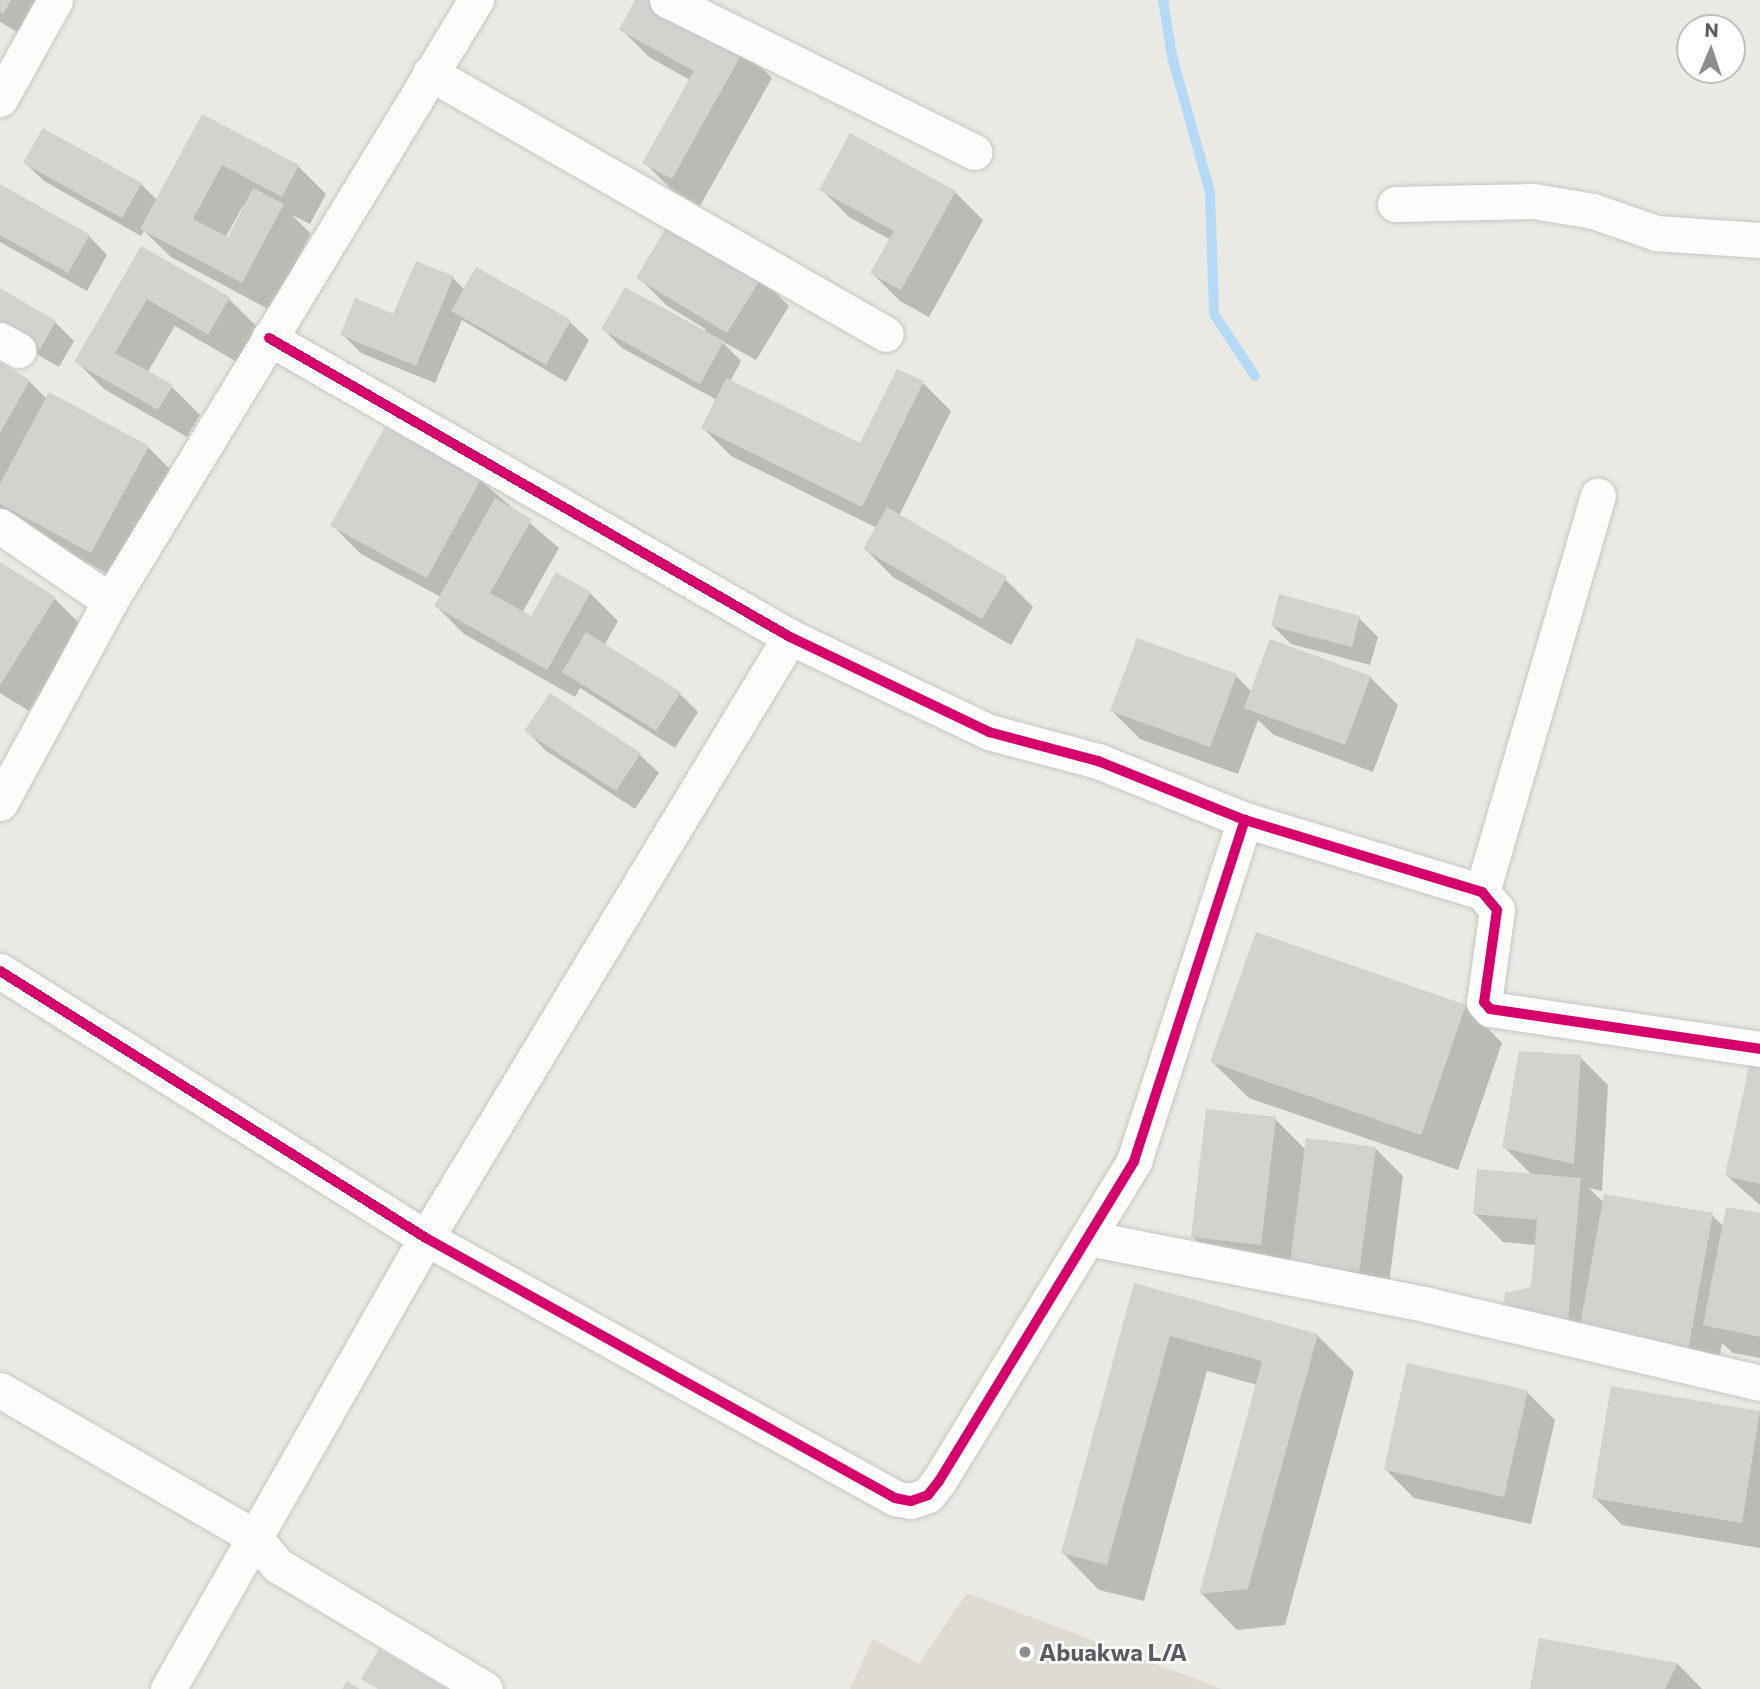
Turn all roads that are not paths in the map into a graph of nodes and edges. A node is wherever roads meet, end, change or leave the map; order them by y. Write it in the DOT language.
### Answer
graph roads {
  1 [pos="55,0"];
  2 [pos="476,0"];
  3 [pos="667,0"];
  4 [pos="430,73"];
  5 [pos="0,99"];
  6 [pos="974,152"];
  7 [pos="1395,204"];
  8 [pos="1760,240"];
  9 [pos="886,334"];
  10 [pos="269,338"];
  11 [pos="1598,496"];
  12 [pos="0,526"];
  13 [pos="110,601"];
  14 [pos="790,637"];
  15 [pos="0,803"];
  16 [pos="1245,820"];
  17 [pos="1482,892"];
  18 [pos="0,971"];
  19 [pos="1760,1049"];
  20 [pos="426,1238"];
  21 [pos="1088,1238"];
  22 [pos="1760,1383"];
  23 [pos="0,1390"];
  24 [pos="253,1536"];
  25 [pos="168,1689"];
  26 [pos="485,1689"];
  1 -- 5 [label="street"];
  2 -- 4 [label="street"];
  3 -- 6 [label="street"];
  4 -- 9 [label="street"];
  4 -- 10 [label="street"];
  7 -- 8 [label="street"];
  10 -- 13 [label="street"];
  10 -- 14 [label="street"];
  11 -- 17 [label="street"];
  12 -- 13 [label="street"];
  13 -- 15 [label="street"];
  14 -- 16 [label="street"];
  14 -- 20 [label="street"];
  16 -- 17 [label="street"];
  16 -- 21 [label="street"];
  17 -- 19 [label="street"];
  18 -- 20 [label="street"];
  20 -- 21 [label="street"];
  20 -- 24 [label="street"];
  21 -- 22 [label="street"];
  23 -- 24 [label="street"];
  24 -- 25 [label="street"];
  24 -- 26 [label="street"];
}
